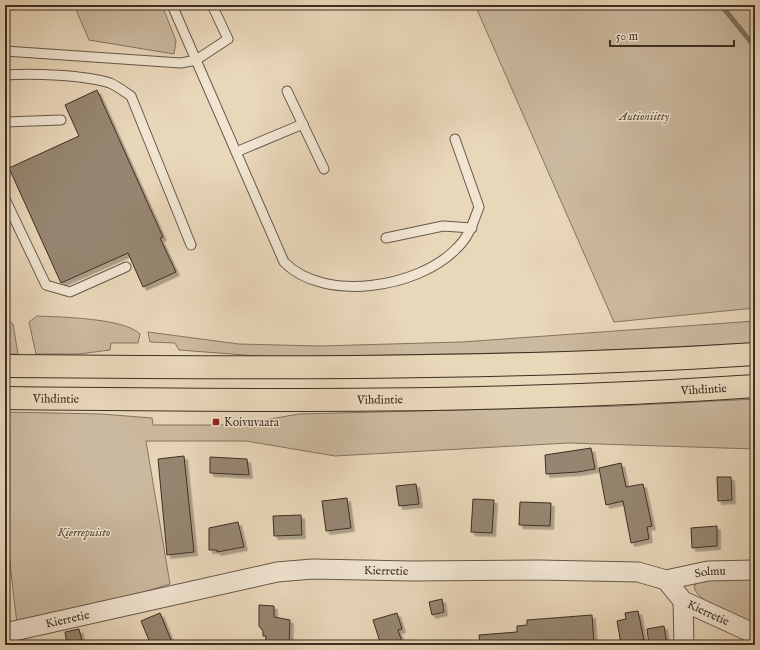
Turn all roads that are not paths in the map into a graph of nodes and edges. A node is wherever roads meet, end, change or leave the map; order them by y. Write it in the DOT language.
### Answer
graph roads {
  1 [pos="172,5"];
  2 [pos="212,5"];
  3 [pos="5,51"];
  4 [pos="196,60"];
  5 [pos="5,75"];
  6 [pos="287,91"];
  7 [pos="61,120"];
  8 [pos="5,122"];
  9 [pos="303,124"];
  10 [pos="455,139"];
  11 [pos="236,152"];
  12 [pos="324,169"];
  13 [pos="5,198"];
  14 [pos="472,228"];
  15 [pos="386,238"];
  16 [pos="191,245"];
  17 [pos="126,267"];
  18 [pos="755,354"];
  19 [pos="5,366"];
  20 [pos="755,386"];
  21 [pos="5,398"];
  22 [pos="755,570"];
  23 [pos="666,580"];
  24 [pos="683,600"];
  25 [pos="5,633"];
  26 [pos="755,634"];
  27 [pos="684,645"];
  1 -- 4 [label="lane"];
  2 -- 4 [label="lane"];
  3 -- 4 [label="lane"];
  4 -- 11 [label="lane"];
  5 -- 16 [label="lane"];
  6 -- 9 [label="lane"];
  7 -- 8 [label="lane"];
  9 -- 11 [label="lane"];
  9 -- 12 [label="lane"];
  10 -- 14 [label="lane"];
  11 -- 14 [label="lane"];
  13 -- 17 [label="lane"];
  14 -- 15 [label="lane"];
  18 -- 19 [label="main road"];
  20 -- 21 [label="main road, Vihdintie"];
  22 -- 23 [label="street, Solmu"];
  23 -- 24 [label="street, Kierretie"];
  23 -- 25 [label="street, Kierretie"];
  24 -- 26 [label="street, Kierretie"];
  24 -- 27 [label="street"];
}
